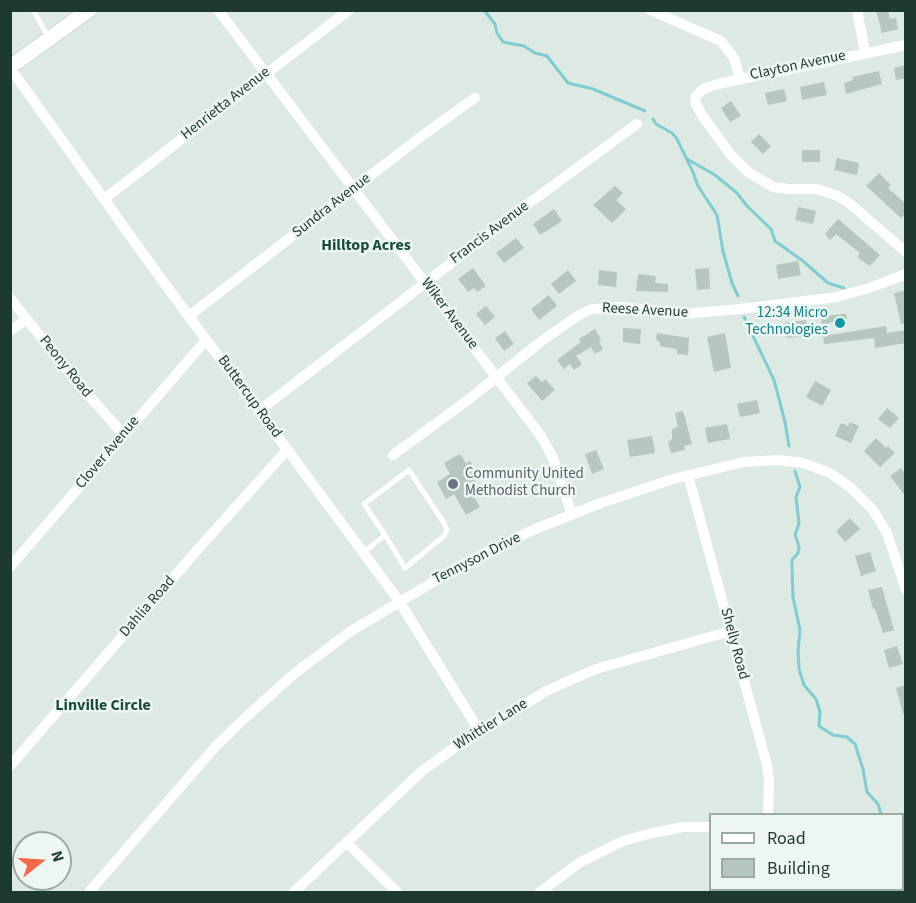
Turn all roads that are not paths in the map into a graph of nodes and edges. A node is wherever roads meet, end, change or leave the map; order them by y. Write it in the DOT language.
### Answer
graph roads {
  1 [pos="33,10"];
  2 [pos="89,10"];
  3 [pos="218,10"];
  4 [pos="349,10"];
  5 [pos="650,10"];
  6 [pos="857,10"];
  7 [pos="50,39"];
  8 [pos="906,45"];
  9 [pos="865,52"];
  10 [pos="10,68"];
  11 [pos="266,74"];
  12 [pos="740,79"];
  13 [pos="475,98"];
  14 [pos="637,124"];
  15 [pos="353,189"];
  16 [pos="104,199"];
  17 [pos="906,252"];
  18 [pos="906,274"];
  19 [pos="426,282"];
  20 [pos="10,298"];
  21 [pos="189,316"];
  22 [pos="27,319"];
  23 [pos="10,331"];
  24 [pos="206,339"];
  25 [pos="496,378"];
  26 [pos="260,410"];
  27 [pos="123,434"];
  28 [pos="287,450"];
  29 [pos="393,454"];
  30 [pos="688,475"];
  31 [pos="572,514"];
  32 [pos="385,535"];
  33 [pos="363,552"];
  34 [pos="10,567"];
  35 [pos="906,590"];
  36 [pos="399,601"];
  37 [pos="731,631"];
  38 [pos="480,732"];
  39 [pos="10,766"];
  40 [pos="768,813"];
  41 [pos="709,827"];
  42 [pos="346,842"];
  43 [pos="89,892"];
  44 [pos="294,892"];
  45 [pos="397,892"];
  46 [pos="540,892"];
  1 -- 7 [label="lane"];
  2 -- 7 [label="main road"];
  3 -- 11 [label="street, Wiker Avenue"];
  4 -- 11 [label="street, Henrietta Avenue"];
  5 -- 12 [label="street"];
  6 -- 9 [label="street"];
  7 -- 10 [label="main road"];
  8 -- 9 [label="street, Clayton Avenue"];
  9 -- 12 [label="street, Clayton Avenue"];
  10 -- 16 [label="street, Buttercup Road"];
  11 -- 15 [label="street, Wiker Avenue"];
  11 -- 16 [label="street, Henrietta Avenue"];
  12 -- 17 [label="street, Clayton Avenue"];
  13 -- 15 [label="street, Sundra Avenue"];
  14 -- 19 [label="street, Francis Avenue"];
  15 -- 19 [label="street, Wiker Avenue"];
  15 -- 21 [label="street, Sundra Avenue"];
  16 -- 21 [label="street, Buttercup Road"];
  18 -- 25 [label="street, Reese Avenue"];
  19 -- 25 [label="street, Wiker Avenue"];
  19 -- 26 [label="street, Francis Avenue"];
  20 -- 22 [label="street, Peony Road"];
  21 -- 24 [label="street, Buttercup Road"];
  22 -- 23 [label="street"];
  22 -- 27 [label="street, Peony Road"];
  24 -- 26 [label="street, Buttercup Road"];
  24 -- 27 [label="street, Clover Avenue"];
  25 -- 29 [label="street, Reese Avenue"];
  25 -- 31 [label="street, Wiker Avenue"];
  26 -- 28 [label="street, Buttercup Road"];
  27 -- 34 [label="street, Clover Avenue"];
  28 -- 33 [label="street, Buttercup Road"];
  28 -- 39 [label="street, Dahlia Road"];
  30 -- 31 [label="street, Tennyson Drive"];
  30 -- 35 [label="street, Tennyson Drive"];
  30 -- 37 [label="street, Shelly Road"];
  31 -- 36 [label="street, Tennyson Drive"];
  32 -- 32 [label="lane"];
  32 -- 33 [label="lane"];
  33 -- 36 [label="street, Buttercup Road"];
  36 -- 38 [label="street, Buttercup Road"];
  36 -- 43 [label="street, Tennyson Drive"];
  37 -- 38 [label="street, Whittier Lane"];
  37 -- 40 [label="street, Shelly Road"];
  38 -- 42 [label="street, Whittier Lane"];
  41 -- 46 [label="street"];
  42 -- 44 [label="street, Whittier Lane"];
  42 -- 45 [label="street"];
}
